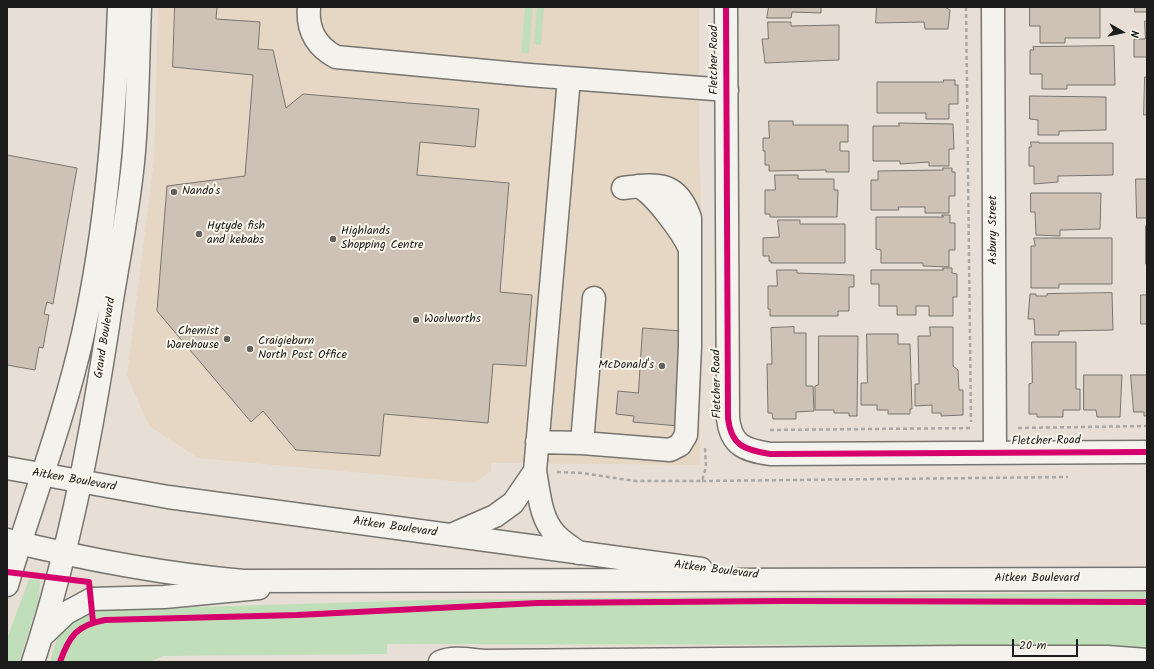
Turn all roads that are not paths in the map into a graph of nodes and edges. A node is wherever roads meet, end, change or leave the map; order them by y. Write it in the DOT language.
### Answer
graph roads {
  1 [pos="119,7"];
  2 [pos="140,7"];
  3 [pos="309,7"];
  4 [pos="726,7"];
  5 [pos="992,7"];
  6 [pos="569,78"];
  7 [pos="727,90"];
  8 [pos="631,187"];
  9 [pos="594,298"];
  10 [pos="537,442"];
  11 [pos="582,443"];
  12 [pos="1147,452"];
  13 [pos="995,453"];
  14 [pos="7,468"];
  15 [pos="535,471"];
  16 [pos="42,475"];
  17 [pos="81,482"];
  18 [pos="451,535"];
  19 [pos="14,542"];
  20 [pos="64,553"];
  21 [pos="579,553"];
  22 [pos="1147,579"];
  23 [pos="784,580"];
  24 [pos="322,582"];
  25 [pos="7,585"];
  26 [pos="42,636"];
  27 [pos="692,660"];
  28 [pos="960,660"];
  29 [pos="1147,660"];
  30 [pos="33,662"];
  31 [pos="440,662"];
  1 -- 16 [label="street, Grand Boulevard"];
  2 -- 17 [label="street, Grand Boulevard"];
  3 -- 6 [label="street"];
  4 -- 7 [label="street, Fletcher Road"];
  5 -- 13 [label="street, Asbury Street"];
  6 -- 7 [label="street"];
  6 -- 10 [label="street"];
  7 -- 13 [label="street, Fletcher Road"];
  8 -- 11 [label="street"];
  9 -- 11 [label="street"];
  10 -- 11 [label="street"];
  10 -- 15 [label="street"];
  12 -- 13 [label="street, Fletcher Road"];
  14 -- 16 [label="street, Aitken Boulevard"];
  15 -- 18 [label="street"];
  15 -- 21 [label="street"];
  16 -- 17 [label="street, Aitken Boulevard"];
  16 -- 19 [label="street, Grand Boulevard"];
  17 -- 18 [label="street, Aitken Boulevard"];
  17 -- 20 [label="street, Grand Boulevard"];
  18 -- 21 [label="street, Aitken Boulevard"];
  19 -- 20 [label="street, Aitken Boulevard"];
  19 -- 25 [label="street, Grand Boulevard"];
  20 -- 24 [label="street, Aitken Boulevard"];
  20 -- 26 [label="street, Grand Boulevard"];
  21 -- 23 [label="street, Aitken Boulevard"];
  22 -- 23 [label="street, Aitken Boulevard"];
  23 -- 24 [label="street, Aitken Boulevard"];
  24 -- 26 [label="street"];
  26 -- 30 [label="street, Grand Boulevard"];
  27 -- 28 [label="street"];
  27 -- 31 [label="street"];
  28 -- 29 [label="street"];
}
